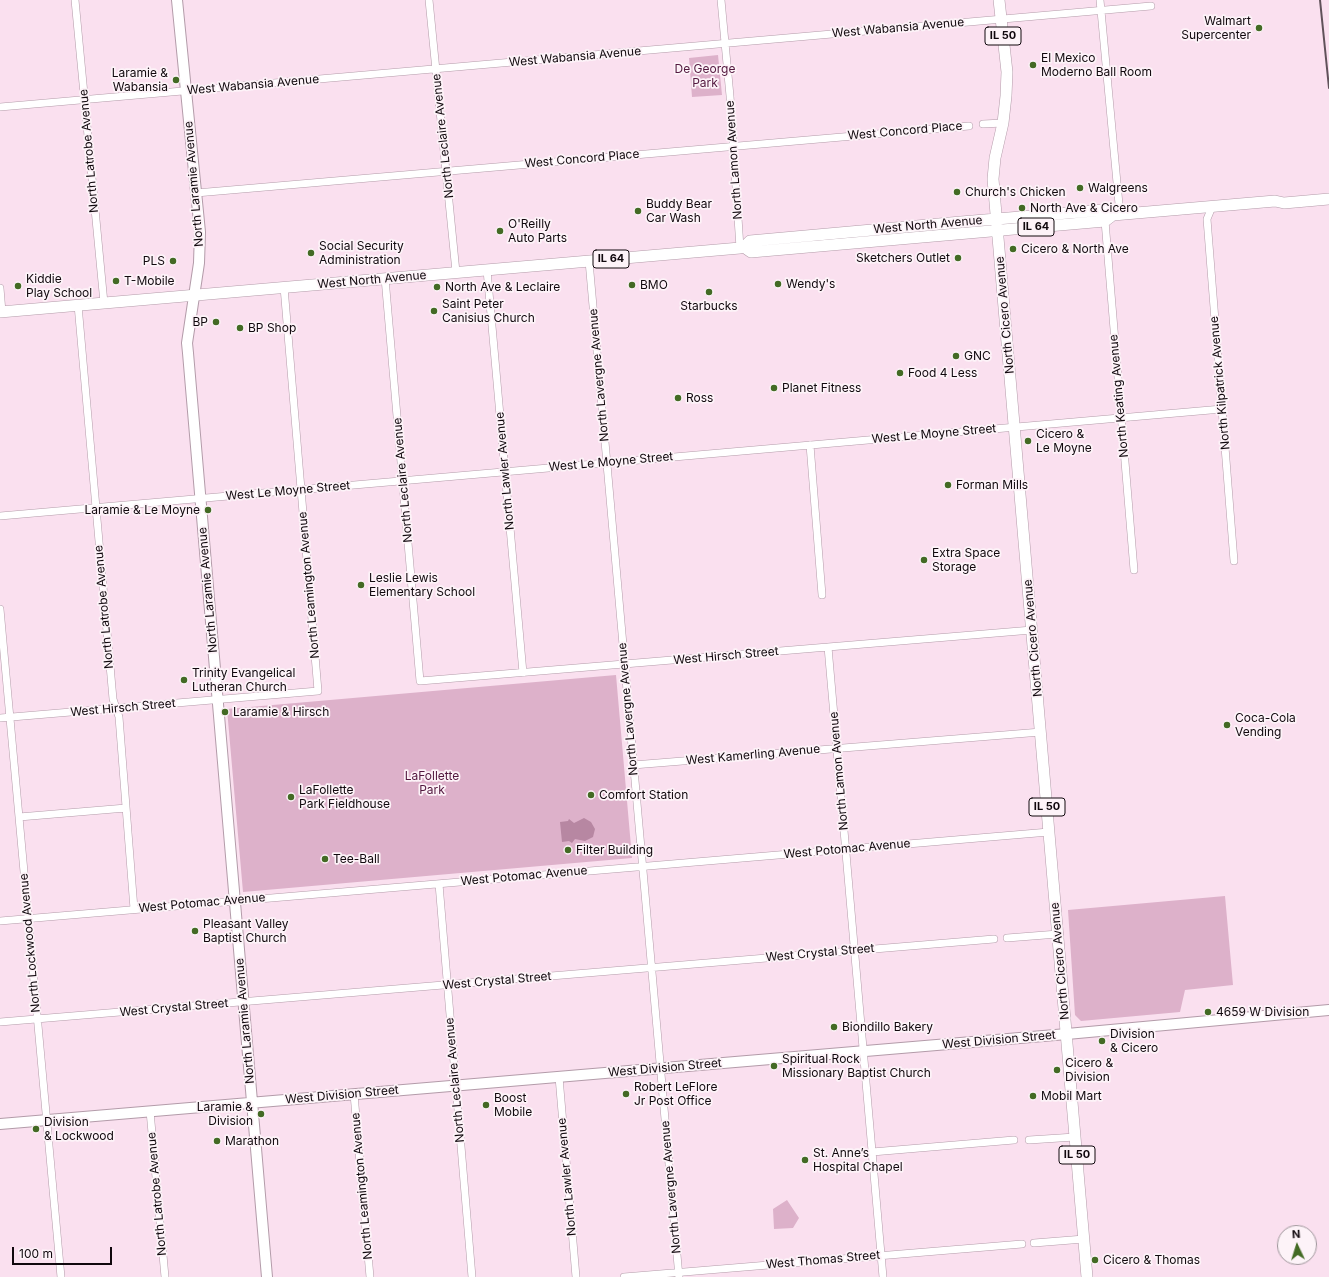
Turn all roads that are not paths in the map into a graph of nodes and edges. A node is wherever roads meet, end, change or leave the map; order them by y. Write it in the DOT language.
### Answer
graph roads {
  1 [pos="75,0"];
  2 [pos="177,0"];
  3 [pos="429,0"];
  4 [pos="721,0"];
  5 [pos="999,0"];
  6 [pos="1100,0"];
  7 [pos="1151,6"];
  8 [pos="1101,11"];
  9 [pos="1001,19"];
  10 [pos="725,44"];
  11 [pos="436,69"];
  12 [pos="186,91"];
  13 [pos="84,100"];
  14 [pos="0,107"];
  15 [pos="1003,123"];
  16 [pos="983,124"];
  17 [pos="969,126"];
  18 [pos="732,146"];
  19 [pos="446,171"];
  20 [pos="1329,192"];
  21 [pos="196,193"];
  22 [pos="1329,199"];
  23 [pos="1275,201"];
  24 [pos="1212,207"];
  25 [pos="1113,217"];
  26 [pos="997,225"];
  27 [pos="742,247"];
  28 [pos="589,261"];
  29 [pos="488,270"];
  30 [pos="456,272"];
  31 [pos="385,278"];
  32 [pos="284,287"];
  33 [pos="0,288"];
  34 [pos="195,295"];
  35 [pos="104,303"];
  36 [pos="78,305"];
  37 [pos="1,312"];
  38 [pos="1222,409"];
  39 [pos="1120,418"];
  40 [pos="1014,428"];
  41 [pos="810,445"];
  42 [pos="607,463"];
  43 [pos="505,472"];
  44 [pos="403,480"];
  45 [pos="301,490"];
  46 [pos="200,498"];
  47 [pos="95,507"];
  48 [pos="0,516"];
  49 [pos="1234,561"];
  50 [pos="1134,570"];
  51 [pos="822,594"];
  52 [pos="0,609"];
  53 [pos="1032,630"];
  54 [pos="828,647"];
  55 [pos="624,664"];
  56 [pos="523,673"];
  57 [pos="420,681"];
  58 [pos="318,691"];
  59 [pos="217,700"];
  60 [pos="116,708"];
  61 [pos="0,718"];
  62 [pos="10,718"];
  63 [pos="1041,732"];
  64 [pos="837,748"];
  65 [pos="633,765"];
  66 [pos="126,808"];
  67 [pos="19,817"];
  68 [pos="1049,832"];
  69 [pos="846,849"];
  70 [pos="642,866"];
  71 [pos="439,884"];
  72 [pos="235,900"];
  73 [pos="134,909"];
  74 [pos="28,918"];
  75 [pos="0,920"];
  76 [pos="1058,934"];
  77 [pos="1007,938"];
  78 [pos="994,939"];
  79 [pos="855,950"];
  80 [pos="651,967"];
  81 [pos="447,985"];
  82 [pos="244,1002"];
  83 [pos="1329,1010"];
  84 [pos="37,1020"];
  85 [pos="0,1022"];
  86 [pos="1067,1034"];
  87 [pos="863,1051"];
  88 [pos="660,1068"];
  89 [pos="559,1077"];
  90 [pos="455,1086"];
  91 [pos="354,1094"];
  92 [pos="253,1103"];
  93 [pos="150,1111"];
  94 [pos="46,1120"];
  95 [pos="0,1124"];
  96 [pos="1075,1137"];
  97 [pos="1014,1140"];
  98 [pos="1029,1140"];
  99 [pos="872,1152"];
  100 [pos="1084,1239"];
  101 [pos="1034,1243"];
  102 [pos="1022,1244"];
  103 [pos="881,1255"];
  104 [pos="679,1275"];
  105 [pos="61,1277"];
  106 [pos="165,1277"];
  107 [pos="267,1277"];
  108 [pos="370,1277"];
  109 [pos="472,1277"];
  110 [pos="576,1277"];
  111 [pos="624,1277"];
  112 [pos="883,1277"];
  113 [pos="1087,1277"];
  1 -- 13 [label="street, North Latrobe Avenue"];
  2 -- 12 [label="main road, North Laramie Avenue"];
  3 -- 11 [label="street, North Leclaire Avenue"];
  4 -- 10 [label="street, North Lamon Avenue"];
  5 -- 9 [label="main road, North Cicero Avenue / IL 50"];
  6 -- 8 [label="street, North Keating Avenue"];
  7 -- 8 [label="street, West Wabansia Avenue"];
  8 -- 9 [label="street, West Wabansia Avenue"];
  8 -- 25 [label="street, North Keating Avenue"];
  9 -- 10 [label="street, West Wabansia Avenue"];
  9 -- 15 [label="main road, North Cicero Avenue / IL 50"];
  10 -- 11 [label="street, West Wabansia Avenue"];
  10 -- 18 [label="street, North Lamon Avenue"];
  11 -- 12 [label="street, West Wabansia Avenue"];
  11 -- 19 [label="street, North Leclaire Avenue"];
  12 -- 13 [label="street, West Wabansia Avenue"];
  12 -- 21 [label="main road, North Laramie Avenue"];
  13 -- 14 [label="street, West Wabansia Avenue"];
  13 -- 35 [label="street, North Latrobe Avenue"];
  15 -- 16 [label="street"];
  15 -- 26 [label="main road, North Cicero Avenue / IL 50"];
  17 -- 18 [label="street, West Concord Place"];
  18 -- 19 [label="street, West Concord Place"];
  18 -- 27 [label="street, North Lamon Avenue"];
  19 -- 21 [label="street, West Concord Place"];
  19 -- 30 [label="street, North Leclaire Avenue"];
  20 -- 23 [label="main road, West North Avenue / IL 64"];
  21 -- 34 [label="main road, North Laramie Avenue"];
  22 -- 23 [label="main road, West North Avenue / IL 64"];
  23 -- 24 [label="main road, West North Avenue / IL 64"];
  24 -- 25 [label="main road, West North Avenue / IL 64"];
  24 -- 38 [label="street, North Kilpatrick Avenue"];
  25 -- 26 [label="main road, West North Avenue / IL 64"];
  25 -- 39 [label="street, North Keating Avenue"];
  26 -- 27 [label="main road, West North Avenue / IL 64"];
  26 -- 40 [label="main road, North Cicero Avenue / IL 50"];
  27 -- 28 [label="main road, West North Avenue / IL 64"];
  28 -- 29 [label="main road, West North Avenue / IL 64"];
  28 -- 42 [label="street, North Lavergne Avenue"];
  29 -- 30 [label="main road, West North Avenue / IL 64"];
  29 -- 43 [label="street, North Lawler Avenue"];
  30 -- 31 [label="main road, West North Avenue / IL 64"];
  31 -- 32 [label="main road, West North Avenue / IL 64"];
  31 -- 44 [label="street, North Leclaire Avenue"];
  32 -- 34 [label="main road, West North Avenue / IL 64"];
  32 -- 45 [label="street, North Leamington Avenue"];
  33 -- 37 [label="street"];
  34 -- 35 [label="main road, West North Avenue / IL 64"];
  34 -- 46 [label="main road, North Laramie Avenue"];
  35 -- 36 [label="main road, West North Avenue / IL 64"];
  36 -- 37 [label="main road, West North Avenue / IL 64"];
  36 -- 47 [label="street, North Latrobe Avenue"];
  38 -- 39 [label="street, West Le Moyne Street"];
  38 -- 49 [label="street, North Kilpatrick Avenue"];
  39 -- 40 [label="street, West Le Moyne Street"];
  39 -- 50 [label="street, North Keating Avenue"];
  40 -- 41 [label="street, West Le Moyne Street"];
  40 -- 53 [label="main road, North Cicero Avenue / IL 50"];
  41 -- 42 [label="street, West Le Moyne Street"];
  41 -- 51 [label="street"];
  42 -- 43 [label="street, West Le Moyne Street"];
  42 -- 55 [label="street, North Lavergne Avenue"];
  43 -- 44 [label="street, West Le Moyne Street"];
  43 -- 56 [label="street, North Lawler Avenue"];
  44 -- 45 [label="street, West Le Moyne Street"];
  44 -- 57 [label="street, North Leclaire Avenue"];
  45 -- 46 [label="street, West Le Moyne Street"];
  45 -- 58 [label="street, North Leamington Avenue"];
  46 -- 47 [label="street, West Le Moyne Street"];
  46 -- 59 [label="main road, North Laramie Avenue"];
  47 -- 48 [label="street, West Le Moyne Street"];
  47 -- 60 [label="street, North Latrobe Avenue"];
  52 -- 62 [label="street, North Lockwood Avenue"];
  53 -- 54 [label="street, West Hirsch Street"];
  53 -- 63 [label="main road, North Cicero Avenue / IL 50"];
  54 -- 55 [label="street, West Hirsch Street"];
  54 -- 64 [label="street, North Lamon Avenue"];
  55 -- 56 [label="street, West Hirsch Street"];
  55 -- 65 [label="street, North Lavergne Avenue"];
  56 -- 57 [label="street, West Hirsch Street"];
  58 -- 59 [label="street, West Hirsch Street"];
  59 -- 60 [label="street, West Hirsch Street"];
  59 -- 72 [label="main road, North Laramie Avenue"];
  60 -- 62 [label="street, West Hirsch Street"];
  60 -- 66 [label="street, North Latrobe Avenue"];
  61 -- 62 [label="street, West Hirsch Street"];
  62 -- 67 [label="street, North Lockwood Avenue"];
  63 -- 64 [label="street, West Kamerling Avenue"];
  63 -- 68 [label="main road, North Cicero Avenue / IL 50"];
  64 -- 65 [label="street, West Kamerling Avenue"];
  64 -- 69 [label="street, North Lamon Avenue"];
  65 -- 70 [label="street, North Lavergne Avenue"];
  66 -- 67 [label="street"];
  66 -- 73 [label="street, North Latrobe Avenue"];
  67 -- 74 [label="street, North Lockwood Avenue"];
  68 -- 69 [label="street, West Potomac Avenue"];
  68 -- 76 [label="main road, North Cicero Avenue / IL 50"];
  69 -- 70 [label="street, West Potomac Avenue"];
  69 -- 79 [label="street, North Lamon Avenue"];
  70 -- 71 [label="street, West Potomac Avenue"];
  70 -- 80 [label="street, North Lavergne Avenue"];
  71 -- 72 [label="street, West Potomac Avenue"];
  71 -- 81 [label="street, North Leclaire Avenue"];
  72 -- 73 [label="street, West Potomac Avenue"];
  72 -- 82 [label="main road, North Laramie Avenue"];
  73 -- 74 [label="street, West Potomac Avenue"];
  74 -- 75 [label="street, West Potomac Avenue"];
  74 -- 84 [label="street, North Lockwood Avenue"];
  76 -- 77 [label="street"];
  76 -- 86 [label="main road, North Cicero Avenue / IL 50"];
  78 -- 79 [label="street, West Crystal Street"];
  79 -- 80 [label="street, West Crystal Street"];
  79 -- 87 [label="street, North Lamon Avenue"];
  80 -- 81 [label="street, West Crystal Street"];
  80 -- 88 [label="street, North Lavergne Avenue"];
  81 -- 82 [label="street, West Crystal Street"];
  81 -- 90 [label="street, North Leclaire Avenue"];
  82 -- 84 [label="street, West Crystal Street"];
  82 -- 92 [label="main road, North Laramie Avenue"];
  83 -- 86 [label="main road, West Division Street"];
  84 -- 85 [label="street, West Crystal Street"];
  84 -- 94 [label="street, North Lockwood Avenue"];
  86 -- 87 [label="main road, West Division Street"];
  86 -- 96 [label="main road, North Cicero Avenue / IL 50"];
  87 -- 88 [label="main road, West Division Street"];
  87 -- 99 [label="street, North Lamon Avenue"];
  88 -- 89 [label="main road, West Division Street"];
  88 -- 104 [label="street, North Lavergne Avenue"];
  89 -- 90 [label="main road, West Division Street"];
  89 -- 110 [label="street, North Lawler Avenue"];
  90 -- 91 [label="main road, West Division Street"];
  90 -- 109 [label="street, North Leclaire Avenue"];
  91 -- 92 [label="main road, West Division Street"];
  91 -- 108 [label="street, North Leamington Avenue"];
  92 -- 93 [label="main road, West Division Street"];
  92 -- 107 [label="main road, North Laramie Avenue"];
  93 -- 94 [label="main road, West Division Street"];
  93 -- 106 [label="street, North Latrobe Avenue"];
  94 -- 95 [label="main road, West Division Street"];
  94 -- 105 [label="street, North Lockwood Avenue"];
  96 -- 98 [label="street"];
  96 -- 100 [label="main road, North Cicero Avenue / IL 50"];
  97 -- 99 [label="street"];
  99 -- 103 [label="street, North Lamon Avenue"];
  100 -- 101 [label="street"];
  100 -- 113 [label="main road, North Cicero Avenue / IL 50"];
  102 -- 103 [label="street, West Thomas Street"];
  103 -- 104 [label="street, West Thomas Street"];
  103 -- 112 [label="street, North Lamon Avenue"];
  104 -- 111 [label="street, West Thomas Street"];
}
